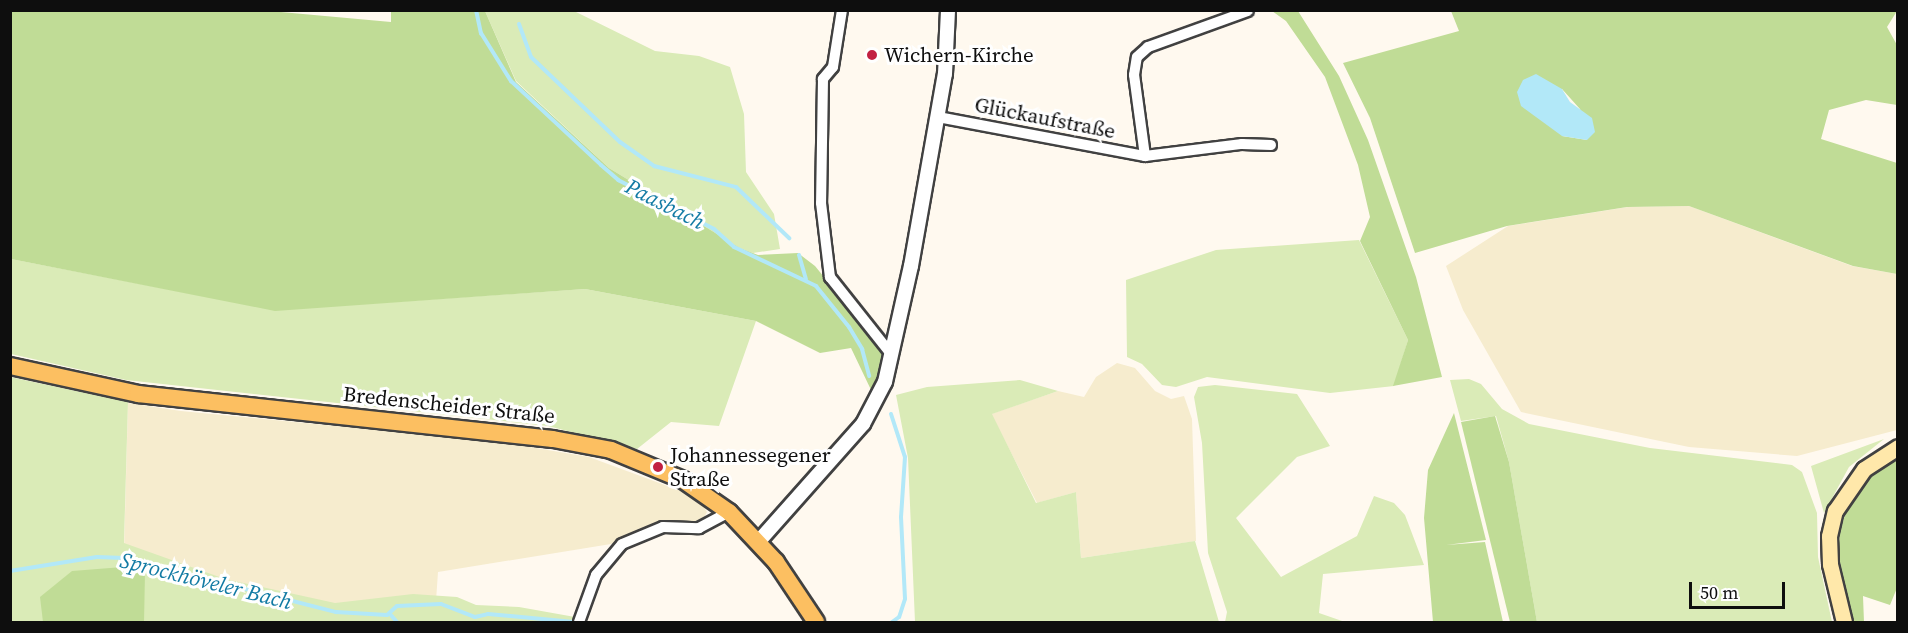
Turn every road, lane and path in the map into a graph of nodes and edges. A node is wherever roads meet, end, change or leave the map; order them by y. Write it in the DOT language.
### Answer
graph roads {
  1 [pos="842,10"];
  2 [pos="948,10"];
  3 [pos="1248,11"];
  4 [pos="938,117"];
  5 [pos="1271,145"];
  6 [pos="1145,156"];
  7 [pos="891,354"];
  8 [pos="10,366"];
  9 [pos="1898,447"];
  10 [pos="729,512"];
  11 [pos="759,541"];
  12 [pos="580,618"];
  13 [pos="816,622"];
  14 [pos="1844,622"];
  1 -- 7 [label="street"];
  2 -- 4 [label="street"];
  3 -- 6 [label="street, Glückaufstraße"];
  4 -- 6 [label="street, Glückaufstraße"];
  4 -- 7 [label="street"];
  5 -- 6 [label="street, Glückaufstraße"];
  7 -- 11 [label="street"];
  8 -- 10 [label="main road, Bredenscheider Straße"];
  9 -- 14 [label="main road"];
  10 -- 11 [label="main road, Bredenscheider Straße"];
  10 -- 12 [label="street"];
  11 -- 13 [label="main road, Bredenscheider Straße"];
}
